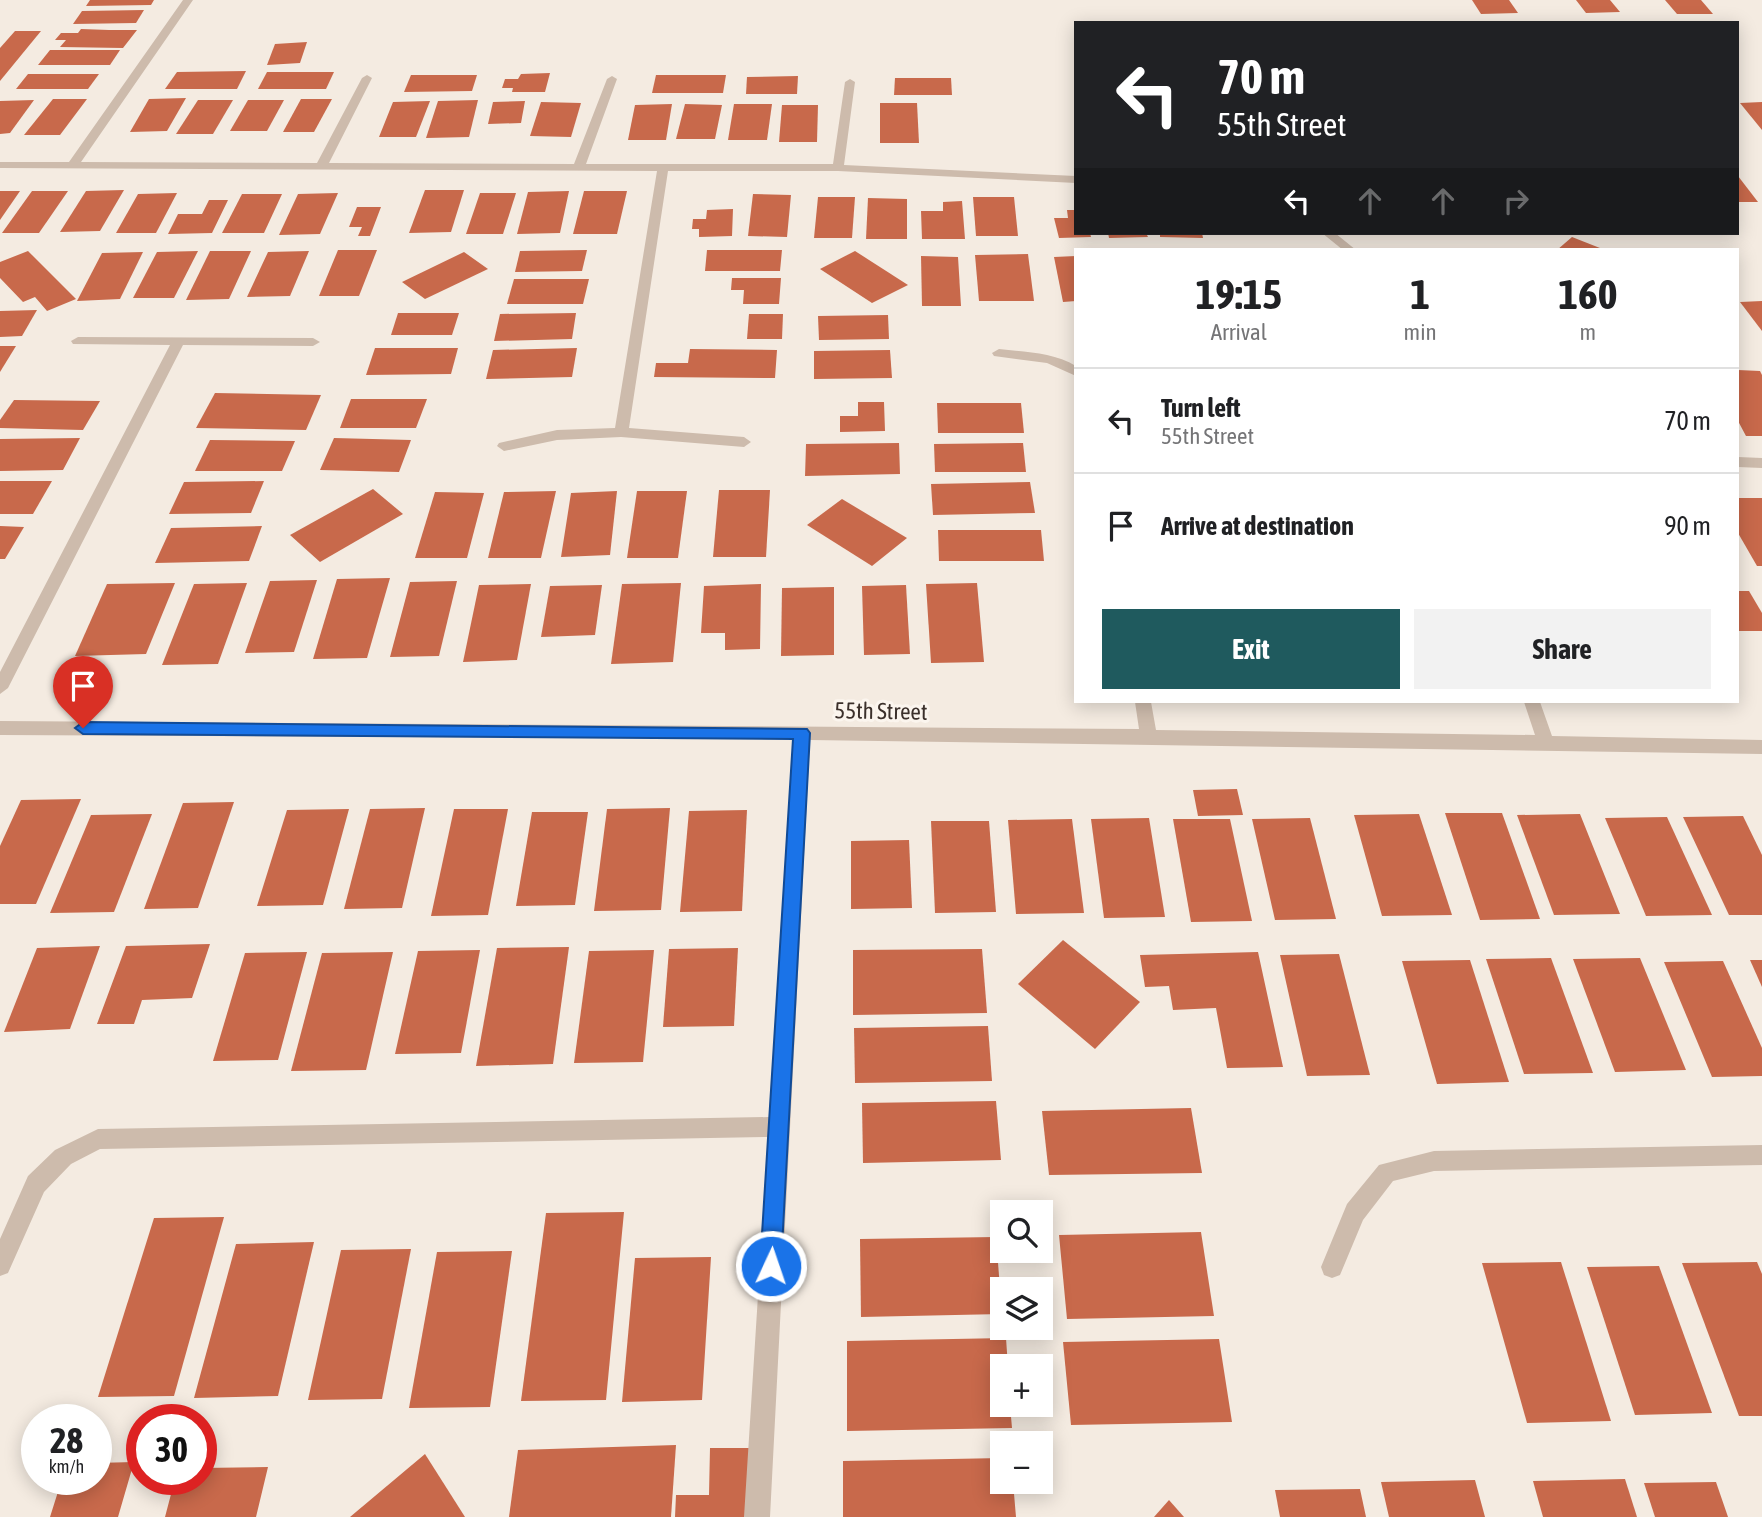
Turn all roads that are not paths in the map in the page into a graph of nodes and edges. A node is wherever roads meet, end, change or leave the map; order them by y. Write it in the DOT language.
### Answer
graph roads {
  1 [pos="188,0"];
  2 [pos="367,78"];
  3 [pos="612,79"];
  4 [pos="850,82"];
  5 [pos="0,165"];
  6 [pos="73,165"];
  7 [pos="322,165"];
  8 [pos="579,167"];
  9 [pos="663,167"];
  10 [pos="838,168"];
  11 [pos="1074,180"];
  12 [pos="1331,235"];
  13 [pos="1347,248"];
  14 [pos="78,341"];
  15 [pos="178,342"];
  16 [pos="313,342"];
  17 [pos="999,353"];
  18 [pos="1074,370"];
  19 [pos="621,432"];
  20 [pos="744,442"];
  21 [pos="504,446"];
  22 [pos="1739,462"];
  23 [pos="1762,463"];
  24 [pos="0,688"];
  25 [pos="1143,703"];
  26 [pos="1532,703"];
  27 [pos="0,728"];
  28 [pos="802,733"];
  29 [pos="1149,738"];
  30 [pos="1546,742"];
  31 [pos="1762,747"];
  32 [pos="778,1127"];
  33 [pos="1762,1155"];
  34 [pos="0,1265"];
  35 [pos="1332,1267"];
  36 [pos="757,1517"];
  1 -- 6 [label="street"];
  2 -- 7 [label="street"];
  3 -- 8 [label="street"];
  4 -- 10 [label="street"];
  5 -- 6 [label="street"];
  6 -- 7 [label="street"];
  7 -- 8 [label="street"];
  8 -- 9 [label="street"];
  9 -- 10 [label="street"];
  9 -- 19 [label="street"];
  10 -- 11 [label="street"];
  12 -- 13 [label="street"];
  14 -- 15 [label="street"];
  15 -- 16 [label="street"];
  15 -- 24 [label="street"];
  17 -- 18 [label="street"];
  19 -- 20 [label="street"];
  19 -- 21 [label="street"];
  22 -- 23 [label="street"];
  25 -- 29 [label="street"];
  26 -- 30 [label="street"];
  27 -- 28 [label="street, 55th Street"];
  28 -- 29 [label="street, 55th Street"];
  28 -- 32 [label="street"];
  29 -- 30 [label="street, 55th Street"];
  30 -- 31 [label="street, 55th Street"];
  32 -- 34 [label="street"];
  32 -- 36 [label="street"];
  33 -- 35 [label="street"];
}
